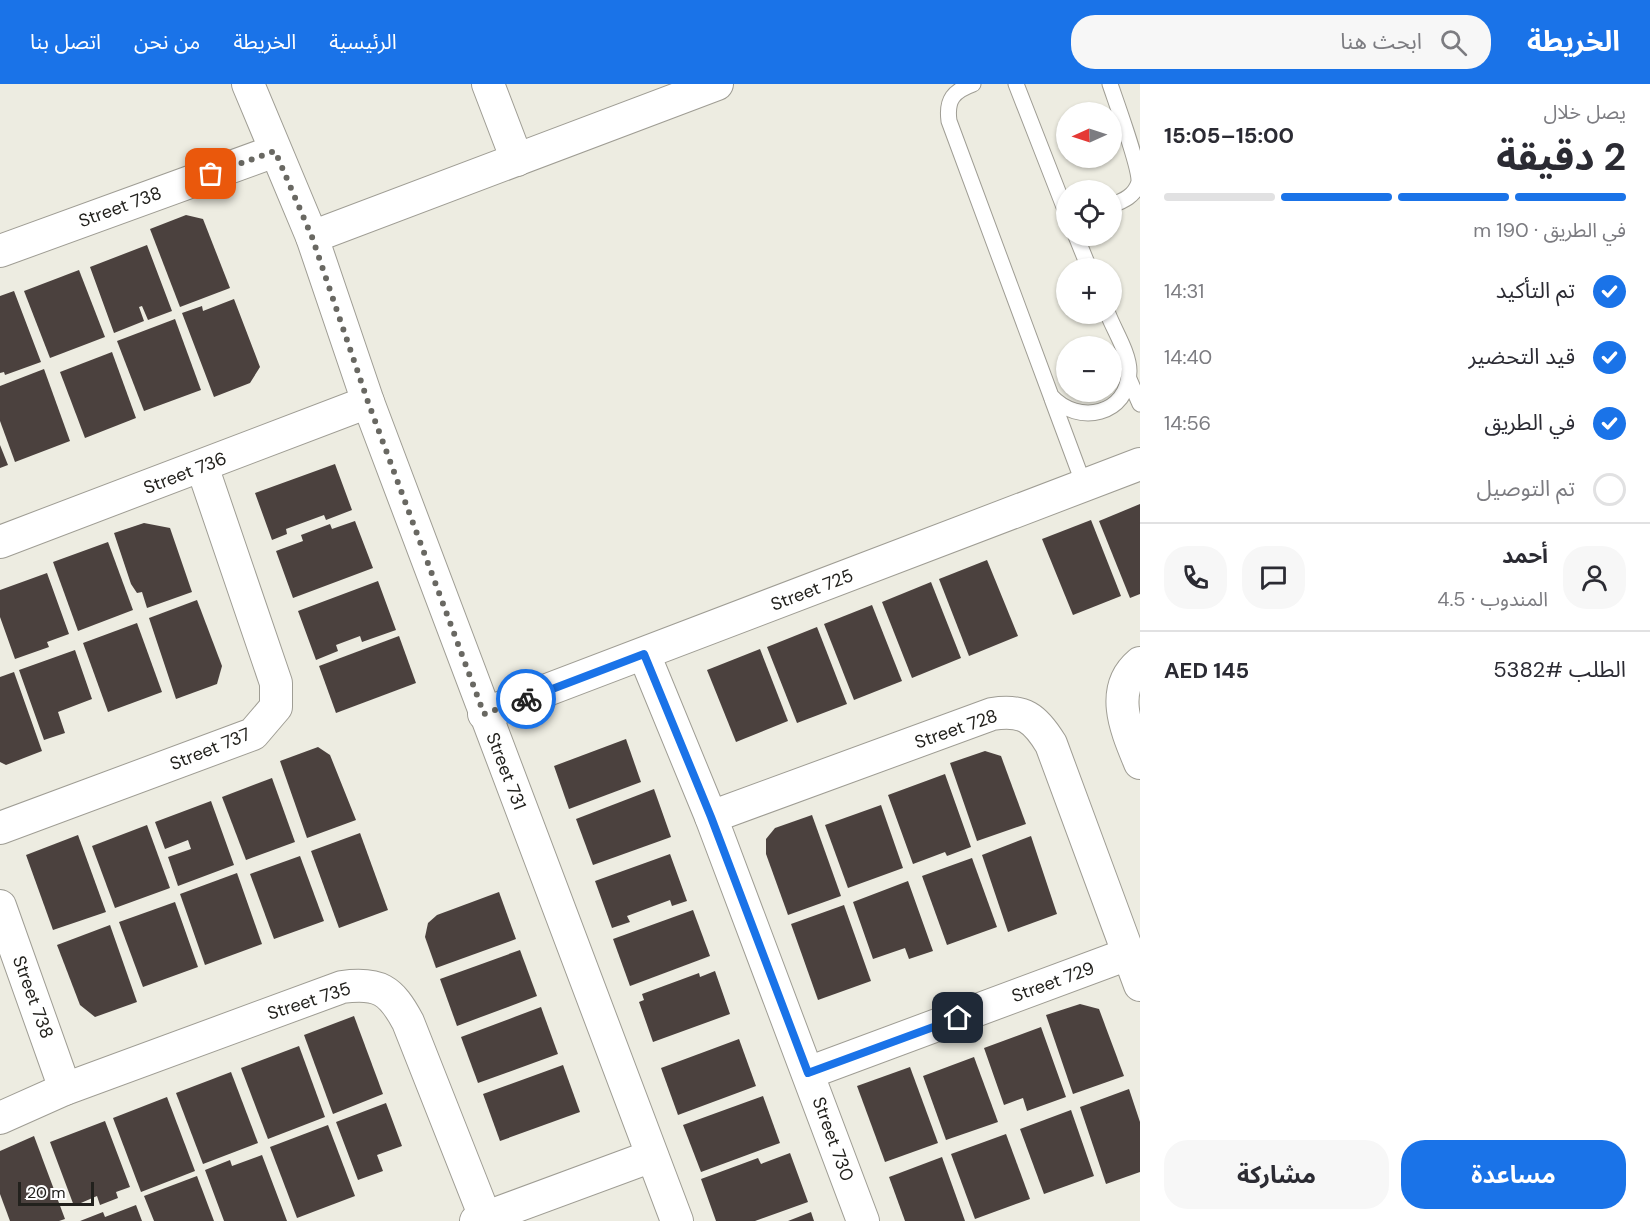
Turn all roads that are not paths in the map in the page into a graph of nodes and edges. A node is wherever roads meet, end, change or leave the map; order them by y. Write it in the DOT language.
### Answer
graph roads {
  1 [pos="248,84"];
  2 [pos="488,84"];
  3 [pos="717,84"];
  4 [pos="973,84"];
  5 [pos="1016,84"];
  6 [pos="1110,84"];
  7 [pos="275,151"];
  8 [pos="517,159"];
  9 [pos="1056,186"];
  10 [pos="1122,200"];
  11 [pos="312,237"];
  12 [pos="0,251"];
  13 [pos="1111,324"];
  14 [pos="1129,379"];
  15 [pos="1051,396"];
  16 [pos="368,402"];
  17 [pos="1140,404"];
  18 [pos="1140,464"];
  19 [pos="202,466"];
  20 [pos="1084,485"];
  21 [pos="0,542"];
  22 [pos="644,654"];
  23 [pos="1140,663"];
  24 [pos="484,714"];
  25 [pos="1140,763"];
  26 [pos="711,817"];
  27 [pos="0,828"];
  28 [pos="0,906"];
  29 [pos="1128,954"];
  30 [pos="1140,985"];
  31 [pos="808,1073"];
  32 [pos="65,1089"];
  33 [pos="0,1118"];
  34 [pos="652,1156"];
  35 [pos="481,1219"];
  36 [pos="677,1221"];
  37 [pos="863,1221"];
  1 -- 7 [label="street, Street 731"];
  2 -- 8 [label="street"];
  3 -- 8 [label="street"];
  4 -- 15 [label="lane"];
  5 -- 9 [label="lane"];
  6 -- 10 [label="lane"];
  7 -- 11 [label="street, Street 731"];
  7 -- 12 [label="street, Street 738"];
  8 -- 11 [label="street"];
  11 -- 16 [label="street, Street 731"];
  13 -- 14 [label="lane"];
  14 -- 15 [label="lane"];
  14 -- 17 [label="lane"];
  15 -- 20 [label="lane"];
  16 -- 19 [label="street, Street 736"];
  16 -- 24 [label="street, Street 731"];
  18 -- 20 [label="street, Street 725"];
  19 -- 21 [label="street, Street 736"];
  19 -- 27 [label="street, Street 737"];
  20 -- 22 [label="street, Street 725"];
  22 -- 24 [label="street, Street 725"];
  22 -- 26 [label="street, Street 730"];
  23 -- 25 [label="street"];
  24 -- 34 [label="street, Street 731"];
  26 -- 29 [label="street, Street 728"];
  26 -- 31 [label="street, Street 730"];
  28 -- 32 [label="street, Street 738"];
  29 -- 30 [label="street, Street 728"];
  29 -- 31 [label="street, Street 729"];
  31 -- 37 [label="street, Street 730"];
  32 -- 33 [label="street, Street 735"];
  32 -- 35 [label="street, Street 735"];
  34 -- 35 [label="street, Street 735"];
  34 -- 36 [label="street, Street 731"];
}
